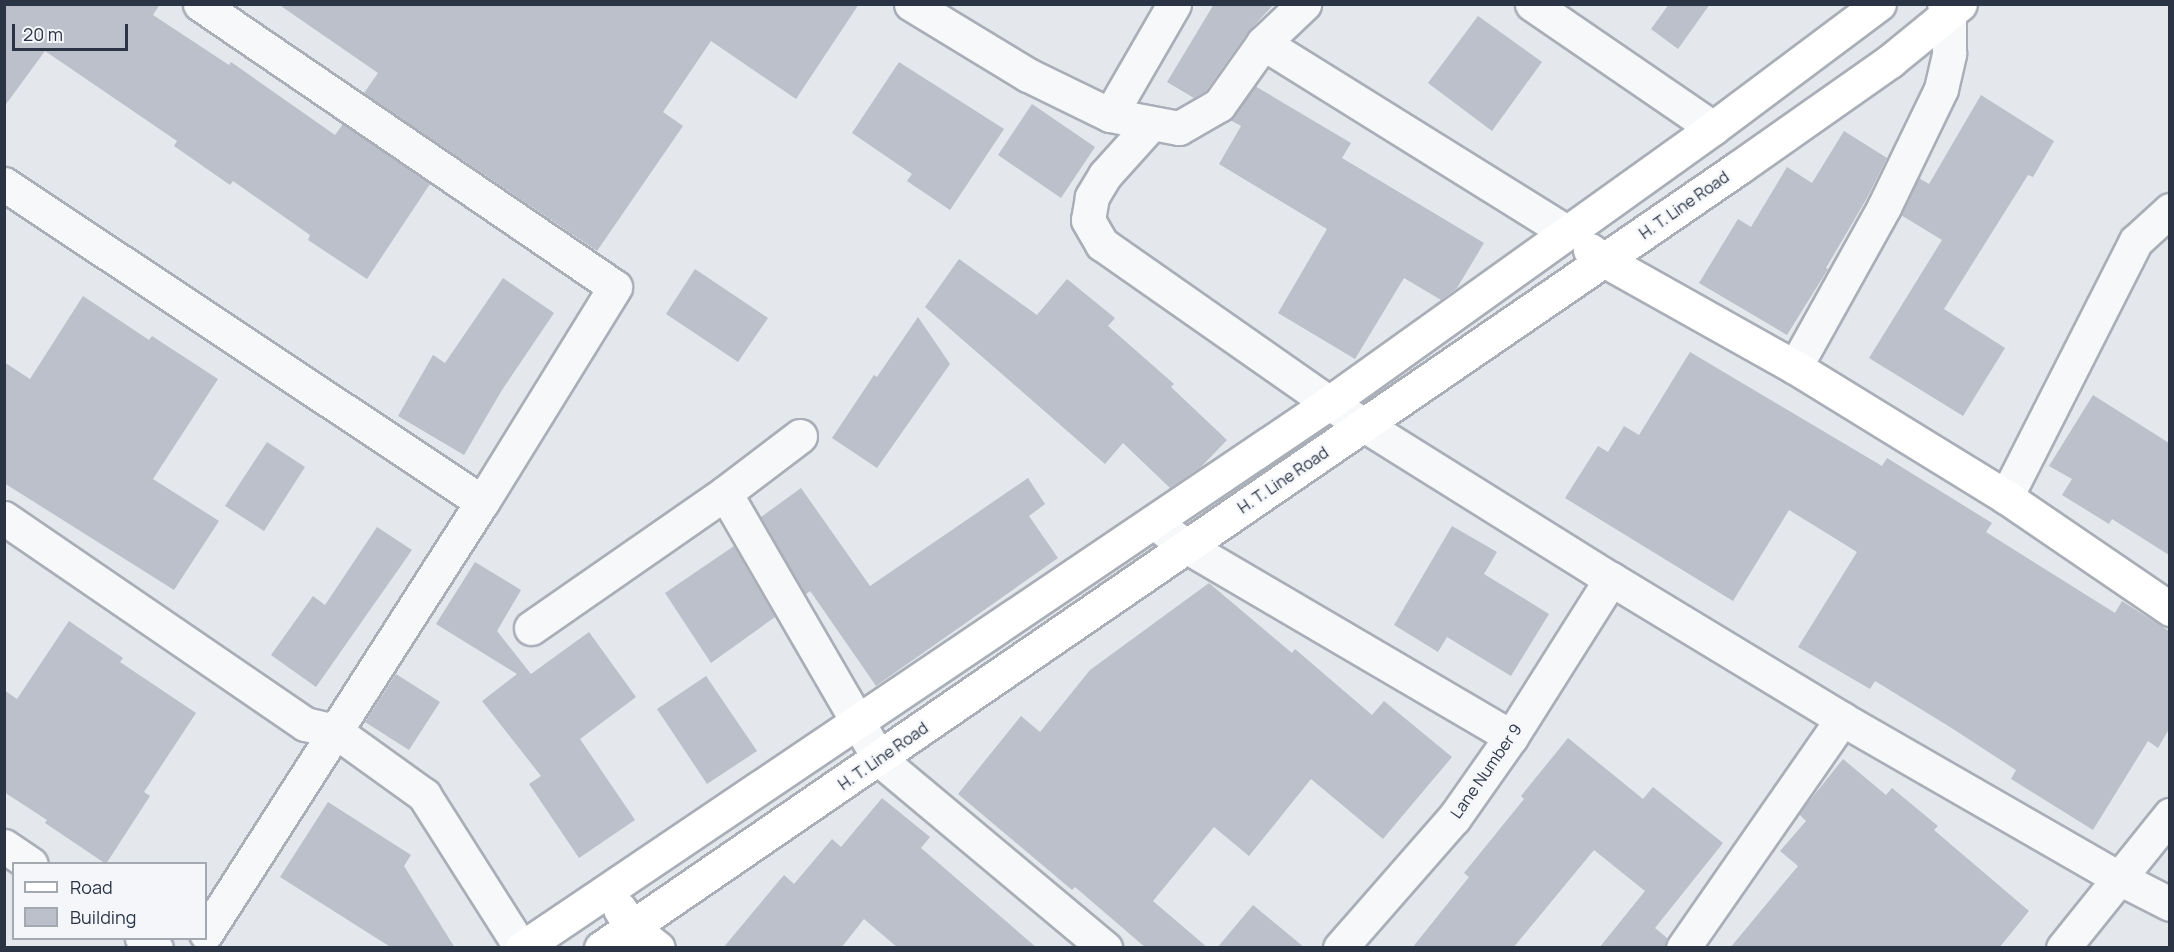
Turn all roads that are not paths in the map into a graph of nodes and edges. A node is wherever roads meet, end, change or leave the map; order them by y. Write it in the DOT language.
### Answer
graph roads {
  1 [pos="200,4"];
  2 [pos="911,4"];
  3 [pos="1174,4"];
  4 [pos="1304,4"];
  5 [pos="1532,4"];
  6 [pos="1879,4"];
  7 [pos="1951,7"];
  8 [pos="1263,43"];
  9 [pos="1110,115"];
  10 [pos="1151,124"];
  11 [pos="1713,128"];
  12 [pos="4,184"];
  13 [pos="2169,210"];
  14 [pos="1568,232"];
  15 [pos="1604,260"];
  16 [pos="1795,367"];
  17 [pos="1329,403"];
  18 [pos="1365,425"];
  19 [pos="800,436"];
  20 [pos="725,493"];
  21 [pos="2006,497"];
  22 [pos="482,502"];
  23 [pos="4,518"];
  24 [pos="1154,522"];
  25 [pos="1186,546"];
  26 [pos="1611,579"];
  27 [pos="2169,609"];
  28 [pos="531,628"];
  29 [pos="1842,719"];
  30 [pos="858,723"];
  31 [pos="335,731"];
  32 [pos="1511,737"];
  33 [pos="879,759"];
  34 [pos="2169,815"];
  35 [pos="4,846"];
  36 [pos="28,862"];
  37 [pos="2119,878"];
  38 [pos="609,891"];
  39 [pos="2169,904"];
  40 [pos="632,927"];
  41 [pos="207,931"];
  42 [pos="522,948"];
  43 [pos="601,948"];
  44 [pos="658,948"];
  45 [pos="1105,948"];
  46 [pos="1340,948"];
  47 [pos="1683,948"];
  48 [pos="2062,948"];
  1 -- 22 [label="street"];
  2 -- 9 [label="street"];
  3 -- 9 [label="street"];
  4 -- 8 [label="street"];
  5 -- 11 [label="street"];
  6 -- 11 [label="street"];
  7 -- 15 [label="street, H. T. Line Road"];
  7 -- 16 [label="street"];
  8 -- 10 [label="street"];
  8 -- 14 [label="street"];
  9 -- 10 [label="street"];
  10 -- 17 [label="street"];
  11 -- 14 [label="street"];
  12 -- 22 [label="street"];
  13 -- 21 [label="street"];
  14 -- 15 [label="street"];
  14 -- 17 [label="street"];
  15 -- 16 [label="street"];
  15 -- 18 [label="street, H. T. Line Road"];
  16 -- 21 [label="street"];
  17 -- 18 [label="street"];
  17 -- 24 [label="street"];
  18 -- 25 [label="street, H. T. Line Road"];
  18 -- 26 [label="street"];
  19 -- 20 [label="street"];
  20 -- 28 [label="street"];
  20 -- 30 [label="street"];
  21 -- 27 [label="street"];
  22 -- 31 [label="street"];
  23 -- 31 [label="street"];
  24 -- 25 [label="street"];
  24 -- 30 [label="street"];
  25 -- 32 [label="street"];
  25 -- 33 [label="street, H. T. Line Road"];
  26 -- 29 [label="street"];
  26 -- 32 [label="street, Lane Number 9"];
  29 -- 37 [label="street"];
  29 -- 47 [label="street"];
  30 -- 33 [label="street"];
  30 -- 38 [label="street"];
  31 -- 41 [label="street"];
  31 -- 42 [label="street"];
  32 -- 46 [label="street, Lane Number 9"];
  33 -- 40 [label="street, H. T. Line Road"];
  33 -- 45 [label="street"];
  34 -- 37 [label="street"];
  35 -- 36 [label="street"];
  37 -- 39 [label="street"];
  37 -- 48 [label="street"];
  38 -- 40 [label="street"];
  38 -- 42 [label="street"];
  40 -- 43 [label="street, H. T. Line Road"];
  40 -- 44 [label="street"];
}
